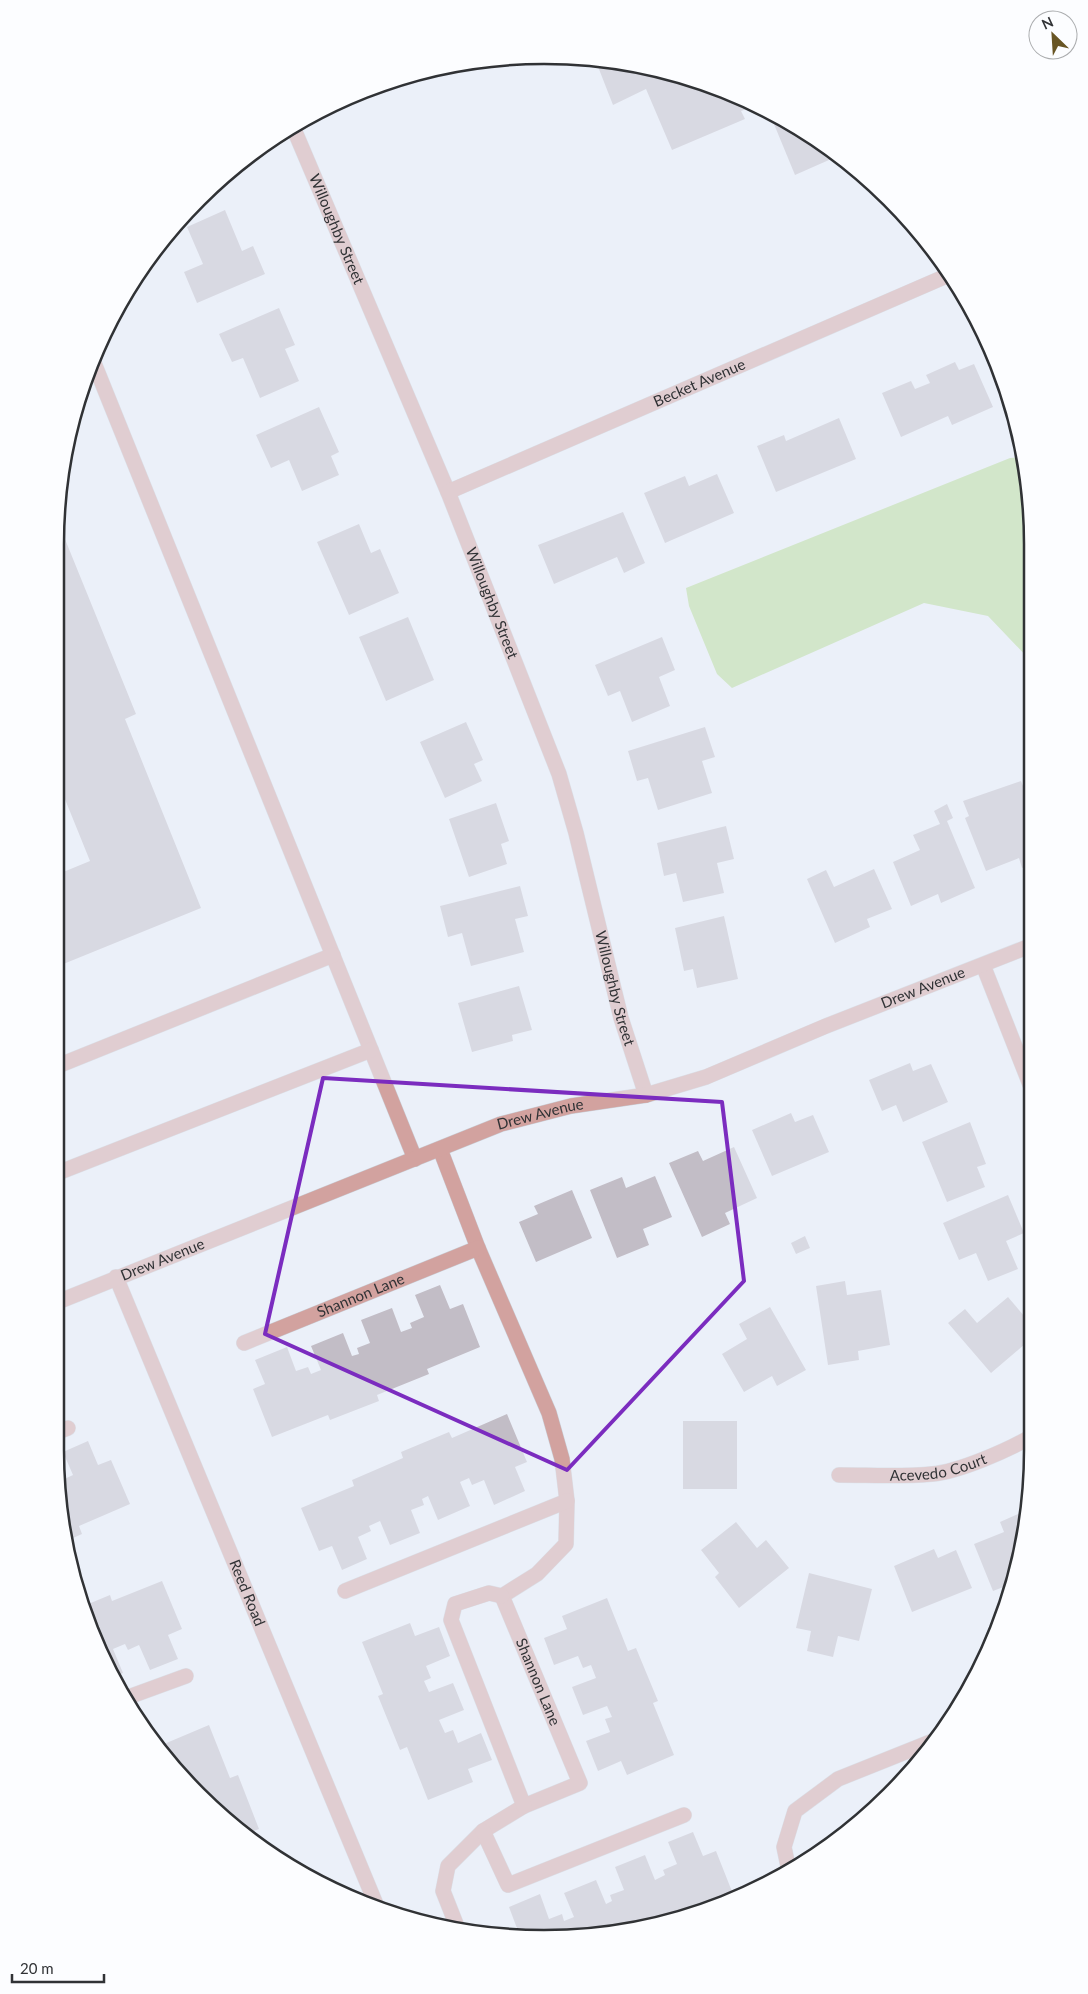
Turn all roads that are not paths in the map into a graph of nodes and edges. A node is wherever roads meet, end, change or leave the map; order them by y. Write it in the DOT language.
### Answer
graph roads {
  1 [pos="296,133"];
  2 [pos="943,277"];
  3 [pos="97,369"];
  4 [pos="448,492"];
  5 [pos="1024,948"];
  6 [pos="333,955"];
  7 [pos="983,965"];
  8 [pos="371,1050"];
  9 [pos="64,1063"];
  10 [pos="1024,1068"];
  11 [pos="646,1094"];
  12 [pos="440,1149"];
  13 [pos="415,1159"];
  14 [pos="64,1170"];
  15 [pos="478,1248"];
  16 [pos="116,1277"];
  17 [pos="64,1299"];
  18 [pos="244,1343"];
  19 [pos="1024,1441"];
  20 [pos="839,1475"];
  21 [pos="567,1501"];
  22 [pos="345,1591"];
  23 [pos="502,1596"];
  24 [pos="186,1676"];
  25 [pos="132,1696"];
  26 [pos="922,1745"];
  27 [pos="524,1806"];
  28 [pos="684,1814"];
  29 [pos="483,1831"];
  30 [pos="787,1864"];
  31 [pos="374,1899"];
  32 [pos="455,1922"];
  1 -- 4 [label="street, Willoughby Street"];
  2 -- 4 [label="street, Becket Avenue"];
  3 -- 6 [label="street"];
  4 -- 11 [label="street, Willoughby Street"];
  5 -- 7 [label="street, Drew Avenue"];
  6 -- 8 [label="street"];
  6 -- 9 [label="street"];
  7 -- 10 [label="street"];
  7 -- 11 [label="street, Drew Avenue"];
  8 -- 13 [label="street"];
  8 -- 14 [label="street"];
  11 -- 12 [label="street, Drew Avenue"];
  12 -- 13 [label="street, Drew Avenue"];
  12 -- 15 [label="street"];
  13 -- 16 [label="street, Drew Avenue"];
  15 -- 18 [label="street, Shannon Lane"];
  15 -- 21 [label="street"];
  16 -- 17 [label="street, Drew Avenue"];
  16 -- 31 [label="street, Reed Road"];
  19 -- 20 [label="street, Acevedo Court"];
  21 -- 22 [label="street"];
  21 -- 23 [label="street"];
  23 -- 27 [label="street, Shannon Lane"];
  23 -- 27 [label="street"];
  24 -- 25 [label="street"];
  26 -- 30 [label="street"];
  27 -- 29 [label="street, Shannon Lane"];
  28 -- 29 [label="street"];
  29 -- 32 [label="street, Shannon Lane"];
}
